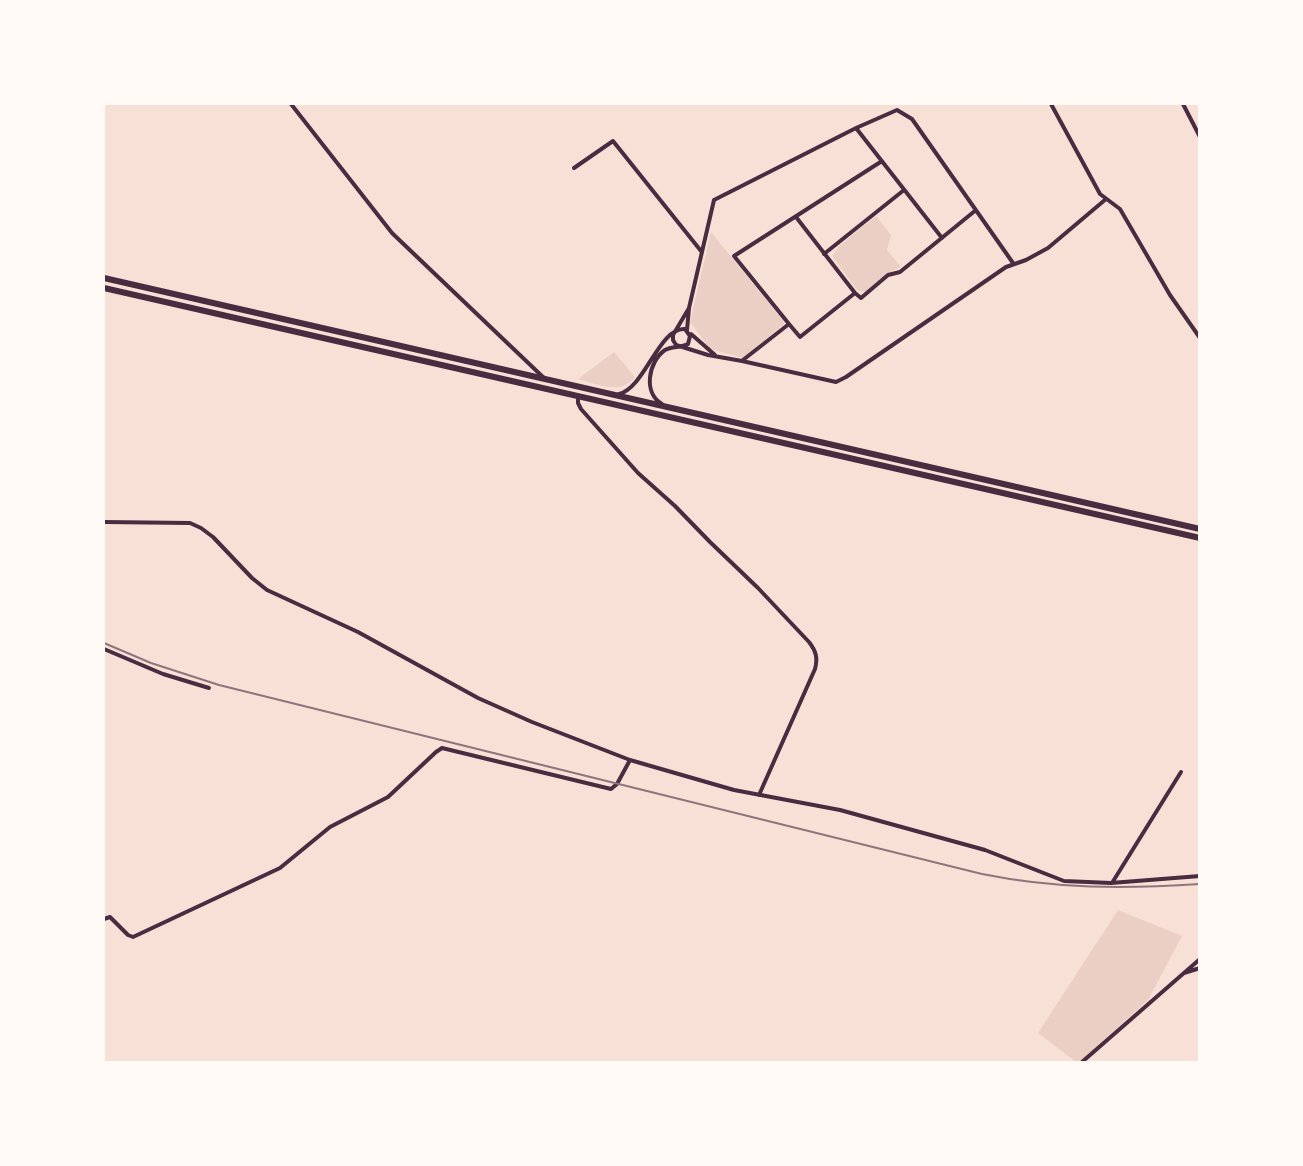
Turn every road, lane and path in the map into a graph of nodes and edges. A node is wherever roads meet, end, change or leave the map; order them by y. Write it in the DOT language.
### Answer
graph roads {
  1 [pos="291,104"];
  2 [pos="1051,104"];
  3 [pos="1183,104"];
  4 [pos="856,128"];
  5 [pos="1200,137"];
  6 [pos="882,161"];
  7 [pos="574,168"];
  8 [pos="904,190"];
  9 [pos="1106,200"];
  10 [pos="976,210"];
  11 [pos="795,217"];
  12 [pos="942,238"];
  13 [pos="701,251"];
  14 [pos="824,254"];
  15 [pos="1013,263"];
  16 [pos="104,278"];
  17 [pos="104,288"];
  18 [pos="855,293"];
  19 [pos="689,309"];
  20 [pos="789,324"];
  21 [pos="688,331"];
  22 [pos="674,332"];
  23 [pos="1200,338"];
  24 [pos="679,346"];
  25 [pos="715,355"];
  26 [pos="742,361"];
  27 [pos="545,379"];
  28 [pos="610,395"];
  29 [pos="578,396"];
  30 [pos="668,408"];
  31 [pos="104,522"];
  32 [pos="1200,529"];
  33 [pos="1200,538"];
  34 [pos="104,650"];
  35 [pos="209,688"];
  36 [pos="630,760"];
  37 [pos="1181,772"];
  38 [pos="759,795"];
  39 [pos="1200,876"];
  40 [pos="1111,883"];
  41 [pos="104,919"];
  42 [pos="1200,959"];
  43 [pos="1200,968"];
  44 [pos="1184,973"];
  45 [pos="1082,1062"];
  1 -- 27 [label="street"];
  2 -- 9 [label="street"];
  3 -- 5 [label="street"];
  4 -- 6 [label="street"];
  4 -- 10 [label="street"];
  4 -- 13 [label="street"];
  6 -- 8 [label="street"];
  6 -- 11 [label="street"];
  7 -- 13 [label="street"];
  8 -- 12 [label="street"];
  8 -- 14 [label="street"];
  9 -- 15 [label="street"];
  9 -- 23 [label="street"];
  10 -- 12 [label="street"];
  10 -- 15 [label="street"];
  11 -- 14 [label="street"];
  11 -- 20 [label="street"];
  12 -- 18 [label="street"];
  13 -- 19 [label="street"];
  14 -- 18 [label="street"];
  15 -- 26 [label="street"];
  16 -- 27 [label="main road"];
  17 -- 29 [label="main road"];
  18 -- 20 [label="street"];
  19 -- 21 [label="street"];
  19 -- 22 [label="street"];
  20 -- 26 [label="street"];
  21 -- 22 [label="street"];
  21 -- 24 [label="street"];
  21 -- 25 [label="street"];
  22 -- 24 [label="street"];
  22 -- 28 [label="street"];
  24 -- 25 [label="street"];
  24 -- 30 [label="street"];
  25 -- 26 [label="street"];
  27 -- 28 [label="main road"];
  28 -- 30 [label="main road"];
  29 -- 33 [label="main road"];
  29 -- 38 [label="street"];
  30 -- 32 [label="main road"];
  31 -- 36 [label="street"];
  34 -- 35 [label="street"];
  36 -- 38 [label="street"];
  36 -- 41 [label="street"];
  37 -- 40 [label="street"];
  38 -- 40 [label="street"];
  39 -- 40 [label="street"];
  42 -- 44 [label="street"];
  43 -- 44 [label="street"];
  44 -- 45 [label="street"];
}
